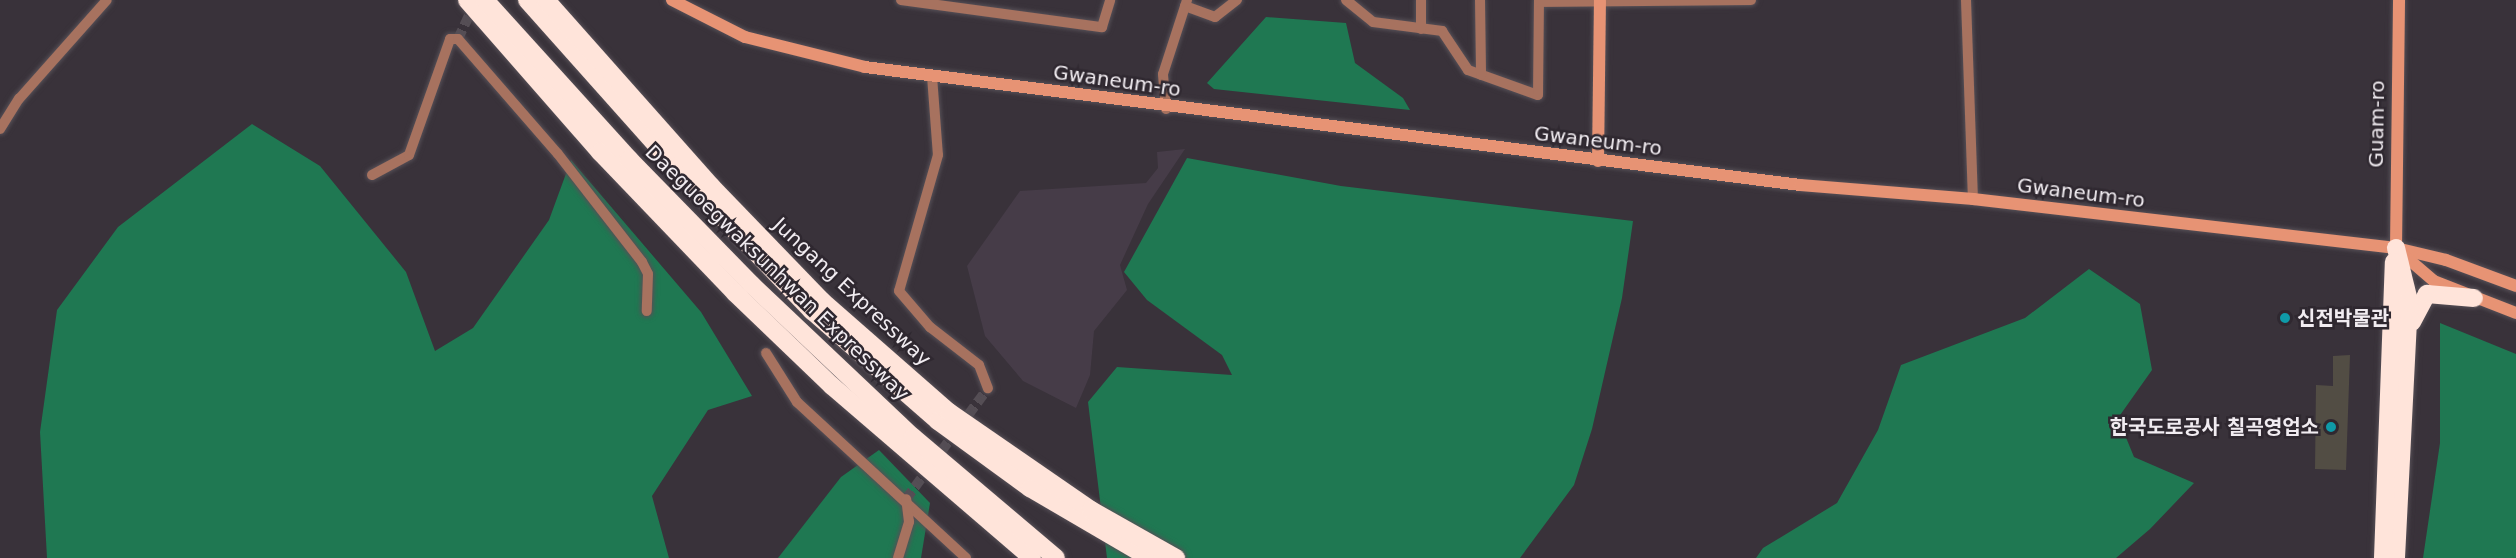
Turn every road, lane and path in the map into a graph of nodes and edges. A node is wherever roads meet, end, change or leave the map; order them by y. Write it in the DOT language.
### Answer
graph roads {
  1 [pos="107,0"];
  2 [pos="466,0"];
  3 [pos="484,0"];
  4 [pos="528,0"];
  5 [pos="546,0"];
  6 [pos="672,0"];
  7 [pos="901,0"];
  8 [pos="905,0"];
  9 [pos="1110,0"];
  10 [pos="1237,0"];
  11 [pos="1346,0"];
  12 [pos="1421,0"];
  13 [pos="1480,0"];
  14 [pos="1718,0"];
  15 [pos="1751,0"];
  16 [pos="1966,0"];
  17 [pos="2399,0"];
  18 [pos="1539,1"];
  19 [pos="1600,1"];
  20 [pos="1666,1"];
  21 [pos="1186,3"];
  22 [pos="1421,29"];
  23 [pos="1480,75"];
  24 [pos="932,76"];
  25 [pos="1166,109"];
  26 [pos="0,129"];
  27 [pos="1598,161"];
  28 [pos="372,175"];
  29 [pos="1973,199"];
  30 [pos="2396,248"];
  31 [pos="2516,286"];
  32 [pos="2474,298"];
  33 [pos="647,312"];
  34 [pos="2516,313"];
  35 [pos="2408,344"];
  36 [pos="766,353"];
  37 [pos="988,388"];
  38 [pos="906,499"];
  39 [pos="897,558"];
  40 [pos="966,558"];
  41 [pos="1032,558"];
  42 [pos="1056,558"];
  43 [pos="1150,558"];
  44 [pos="1176,558"];
  45 [pos="2383,558"];
  46 [pos="2396,558"];
  1 -- 26 [label="street"];
  2 -- 41 [label="highway, Daeguoegwaksunhwan Expressway"];
  3 -- 42 [label="highway, Daeguoegwaksunhwan Expressway"];
  4 -- 43 [label="highway, Jungang Expressway"];
  5 -- 44 [label="highway, Jungang Expressway"];
  6 -- 24 [label="main road, Gwaneum-ro"];
  7 -- 8 [label="street"];
  8 -- 9 [label="street"];
  10 -- 21 [label="street"];
  11 -- 22 [label="street"];
  12 -- 22 [label="street"];
  13 -- 23 [label="street"];
  14 -- 15 [label="street"];
  14 -- 20 [label="street"];
  16 -- 29 [label="street"];
  17 -- 30 [label="main road, Guam-ro"];
  18 -- 19 [label="street"];
  18 -- 23 [label="street"];
  19 -- 20 [label="street"];
  19 -- 27 [label="main road"];
  21 -- 25 [label="street"];
  22 -- 23 [label="street"];
  24 -- 25 [label="main road, Gwaneum-ro"];
  24 -- 37 [label="street"];
  25 -- 27 [label="main road, Gwaneum-ro"];
  27 -- 29 [label="main road, Gwaneum-ro"];
  28 -- 33 [label="street"];
  29 -- 30 [label="main road, Gwaneum-ro"];
  30 -- 31 [label="main road, Gwaneum-ro"];
  30 -- 32 [label="main road"];
  30 -- 35 [label="highway"];
  30 -- 45 [label="highway"];
  32 -- 34 [label="main road"];
  32 -- 35 [label="highway"];
  35 -- 46 [label="highway"];
  36 -- 38 [label="street"];
  38 -- 39 [label="street"];
  38 -- 40 [label="street"];
}
